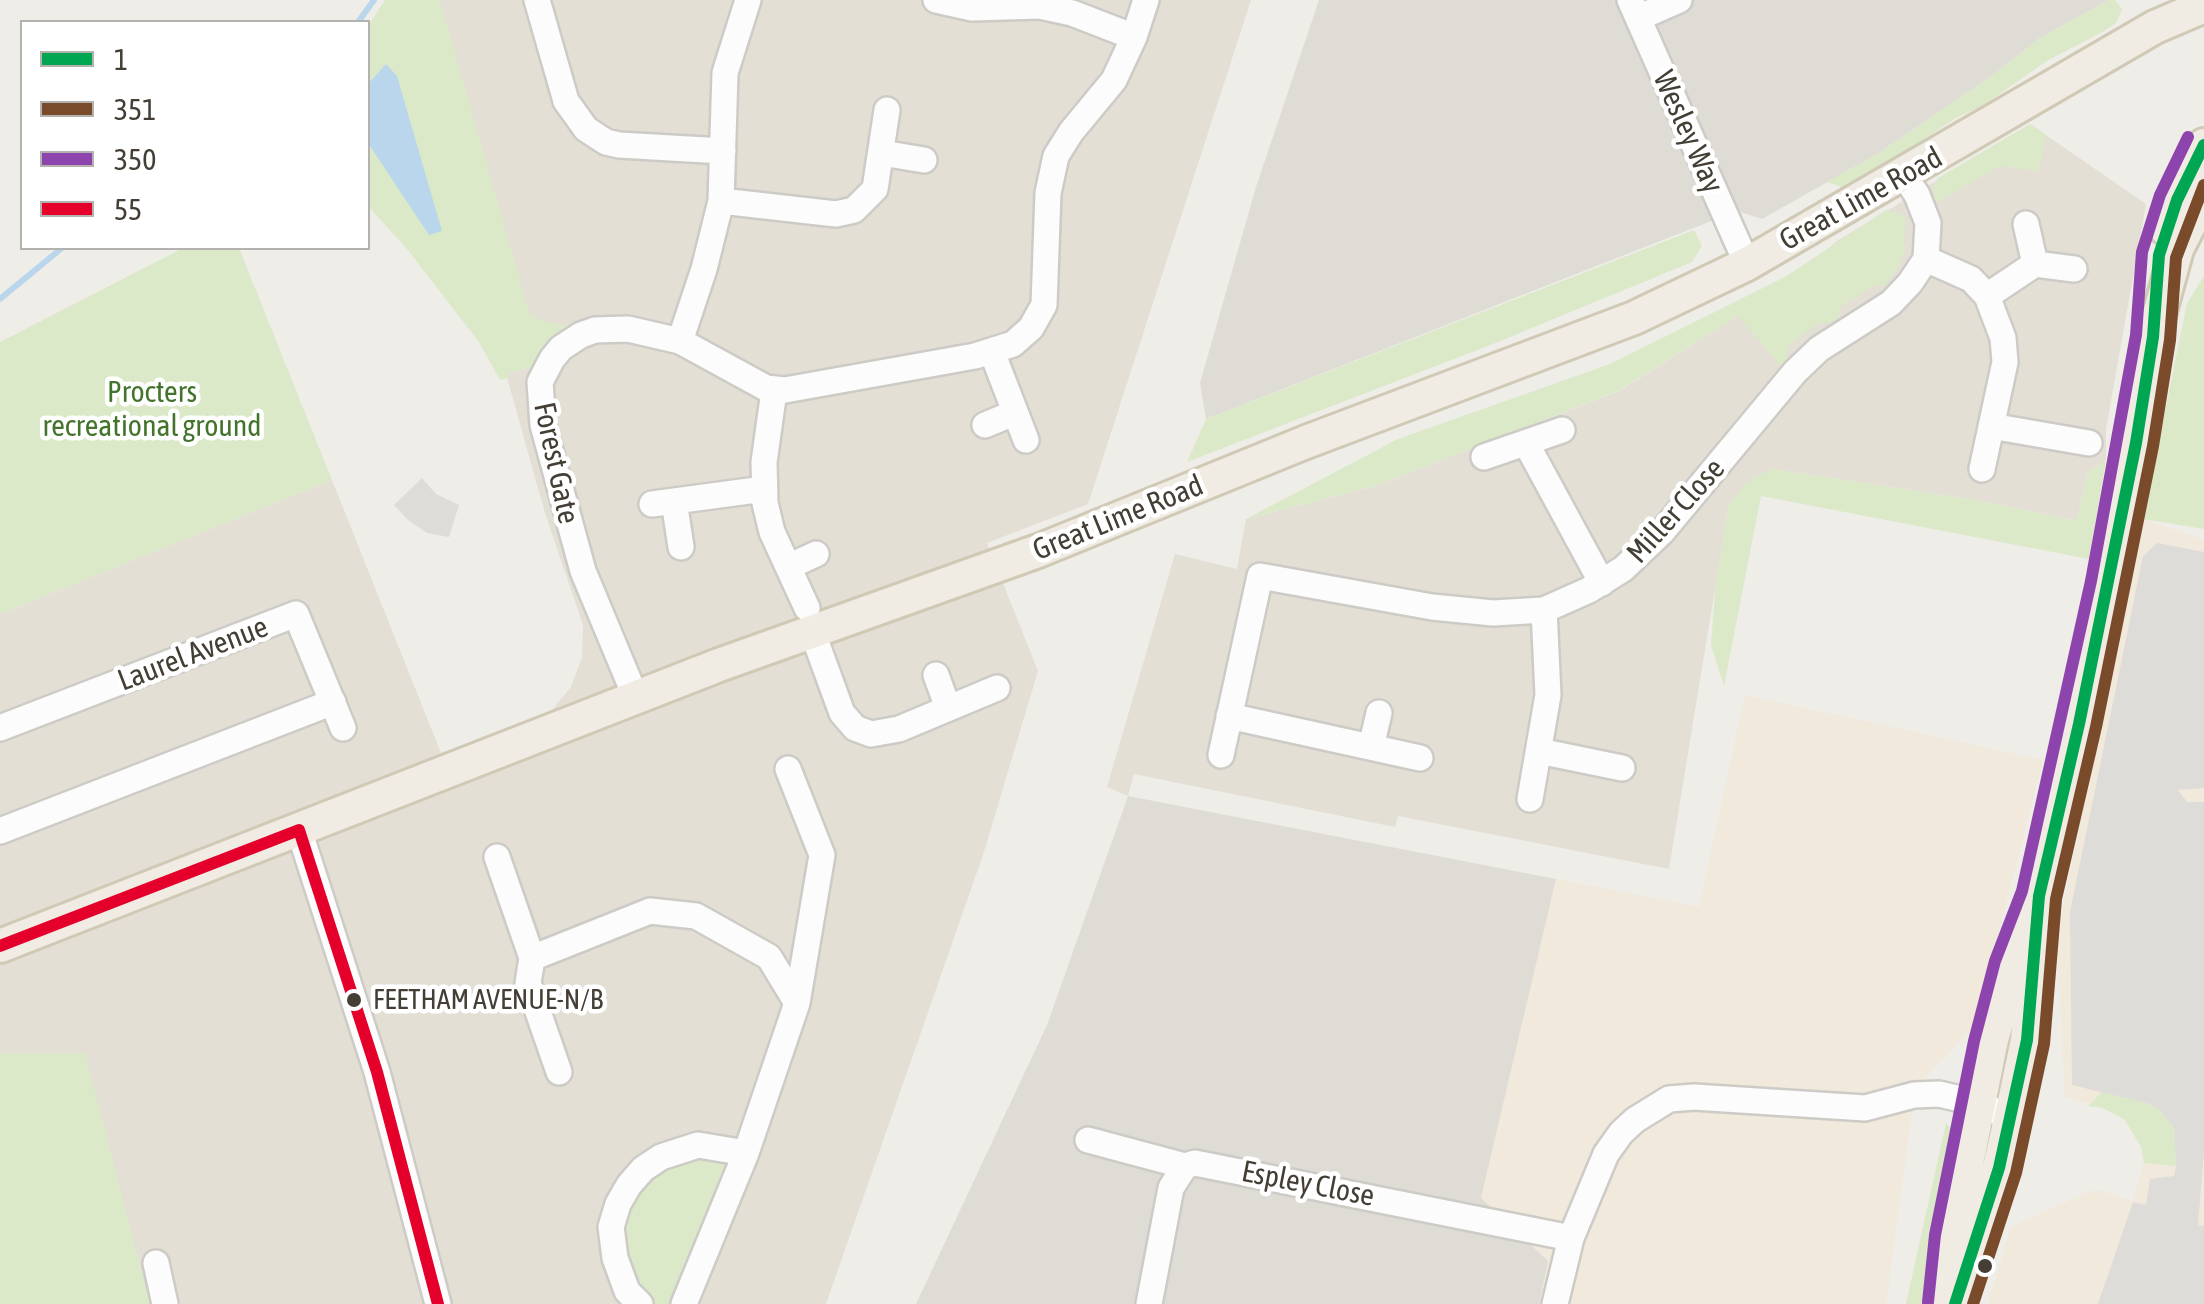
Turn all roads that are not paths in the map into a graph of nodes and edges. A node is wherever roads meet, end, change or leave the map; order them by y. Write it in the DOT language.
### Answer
graph roads {
  1 [pos="537,0"];
  2 [pos="748,0"];
  3 [pos="936,0"];
  4 [pos="1146,0"];
  5 [pos="1679,0"];
  6 [pos="2202,8"];
  7 [pos="1634,9"];
  8 [pos="1134,37"];
  9 [pos="886,110"];
  10 [pos="2204,145"];
  11 [pos="723,151"];
  12 [pos="882,154"];
  13 [pos="924,160"];
  14 [pos="1904,176"];
  15 [pos="2204,196"];
  16 [pos="721,200"];
  17 [pos="2026,224"];
  18 [pos="2204,231"];
  19 [pos="1926,259"];
  20 [pos="1747,264"];
  21 [pos="2034,264"];
  22 [pos="2074,269"];
  23 [pos="1987,296"];
  24 [pos="2153,337"];
  25 [pos="680,341"];
  26 [pos="992,352"];
  27 [pos="774,390"];
  28 [pos="1014,413"];
  29 [pos="985,425"];
  30 [pos="1991,426"];
  31 [pos="1562,430"];
  32 [pos="1026,440"];
  33 [pos="1526,443"];
  34 [pos="2090,443"];
  35 [pos="1484,457"];
  36 [pos="1982,469"];
  37 [pos="764,489"];
  38 [pos="681,547"];
  39 [pos="816,554"];
  40 [pos="788,566"];
  41 [pos="1602,583"];
  42 [pos="1544,610"];
  43 [pos="809,620"];
  44 [pos="936,675"];
  45 [pos="997,688"];
  46 [pos="636,698"];
  47 [pos="333,702"];
  48 [pos="948,708"];
  49 [pos="1379,713"];
  50 [pos="1229,716"];
  51 [pos="0,728"];
  52 [pos="343,728"];
  53 [pos="1371,747"];
  54 [pos="1538,751"];
  55 [pos="1221,755"];
  56 [pos="1420,758"];
  57 [pos="1622,768"];
  58 [pos="788,770"];
  59 [pos="1530,799"];
  60 [pos="0,830"];
  61 [pos="299,830"];
  62 [pos="497,857"];
  63 [pos="0,946"];
  64 [pos="532,958"];
  65 [pos="797,1002"];
  66 [pos="559,1072"];
  67 [pos="2000,1108"];
  68 [pos="1088,1140"];
  69 [pos="746,1153"];
  70 [pos="1185,1166"];
  71 [pos="1572,1238"];
  72 [pos="156,1263"];
  73 [pos="1949,1296"];
  74 [pos="166,1304"];
  75 [pos="438,1304"];
  76 [pos="640,1304"];
  77 [pos="684,1304"];
  78 [pos="1149,1304"];
  79 [pos="1555,1304"];
  1 -- 11 [label="street"];
  2 -- 11 [label="street"];
  3 -- 8 [label="street"];
  4 -- 8 [label="street"];
  5 -- 7 [label="street"];
  6 -- 14 [label="main road, Great Lime Road"];
  7 -- 20 [label="street, Wesley Way"];
  8 -- 26 [label="street"];
  9 -- 12 [label="street"];
  10 -- 24 [label="main road"];
  11 -- 16 [label="street"];
  12 -- 13 [label="street"];
  12 -- 16 [label="street"];
  14 -- 19 [label="street"];
  14 -- 20 [label="main road, Great Lime Road"];
  15 -- 24 [label="main road"];
  16 -- 25 [label="street"];
  17 -- 21 [label="street"];
  18 -- 24 [label="main road"];
  19 -- 23 [label="street"];
  19 -- 41 [label="street, Miller Close"];
  20 -- 43 [label="main road, Great Lime Road"];
  21 -- 22 [label="street"];
  21 -- 23 [label="street"];
  23 -- 30 [label="street"];
  24 -- 67 [label="main road"];
  25 -- 27 [label="street, Forest Gate"];
  25 -- 46 [label="street, Forest Gate"];
  26 -- 27 [label="street"];
  26 -- 28 [label="street"];
  27 -- 37 [label="street"];
  28 -- 29 [label="street"];
  28 -- 32 [label="street"];
  30 -- 34 [label="street"];
  30 -- 36 [label="street"];
  31 -- 33 [label="street"];
  33 -- 35 [label="street"];
  33 -- 41 [label="street"];
  37 -- 38 [label="street"];
  37 -- 40 [label="street"];
  39 -- 40 [label="street"];
  40 -- 43 [label="street"];
  41 -- 42 [label="street, Miller Close"];
  42 -- 50 [label="street, Miller Close"];
  42 -- 54 [label="street"];
  43 -- 46 [label="main road, Great Lime Road"];
  43 -- 48 [label="street"];
  44 -- 48 [label="street"];
  45 -- 48 [label="street"];
  46 -- 61 [label="main road, Great Lime Road"];
  47 -- 51 [label="street, Laurel Avenue"];
  47 -- 52 [label="street, Laurel Avenue"];
  47 -- 60 [label="street"];
  49 -- 53 [label="street"];
  50 -- 53 [label="street"];
  50 -- 55 [label="street, Miller Close"];
  53 -- 56 [label="street"];
  54 -- 57 [label="street"];
  54 -- 59 [label="street"];
  58 -- 65 [label="street"];
  61 -- 63 [label="main road, Great Lime Road"];
  61 -- 75 [label="street"];
  62 -- 64 [label="street"];
  64 -- 65 [label="street"];
  64 -- 66 [label="street"];
  65 -- 69 [label="street"];
  67 -- 71 [label="street"];
  67 -- 73 [label="main road"];
  68 -- 70 [label="street, Espley Close"];
  69 -- 76 [label="street"];
  69 -- 77 [label="street"];
  70 -- 71 [label="street, Espley Close"];
  70 -- 78 [label="street"];
  71 -- 79 [label="street"];
  72 -- 74 [label="street"];
}
